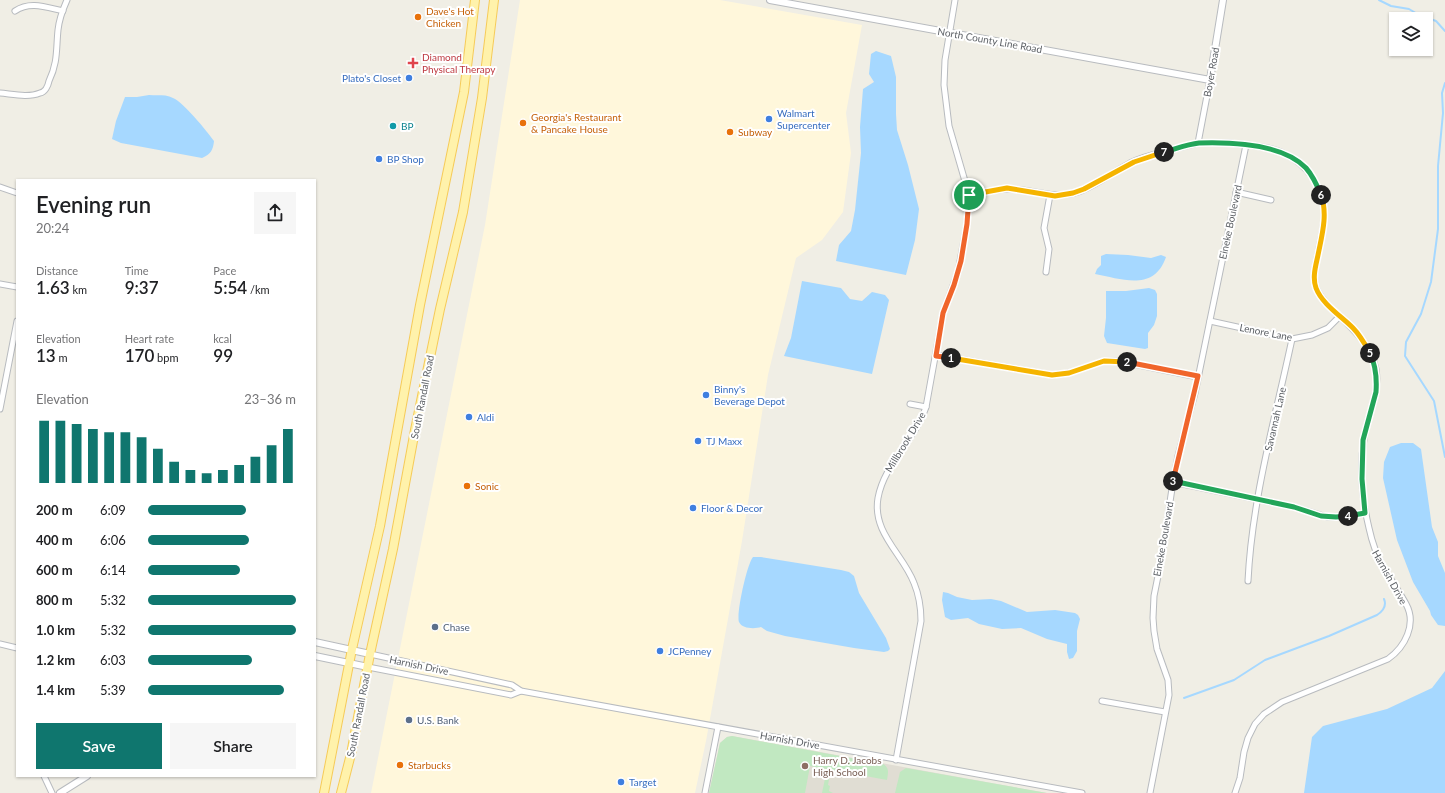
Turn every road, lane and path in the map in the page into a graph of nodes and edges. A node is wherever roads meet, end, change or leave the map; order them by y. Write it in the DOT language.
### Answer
graph roads {
  1 [pos="67,0"];
  2 [pos="475,0"];
  3 [pos="494,0"];
  4 [pos="770,0"];
  5 [pos="955,0"];
  6 [pos="1223,0"];
  7 [pos="62,10"];
  8 [pos="15,11"];
  9 [pos="949,33"];
  10 [pos="1210,80"];
  11 [pos="0,93"];
  12 [pos="1198,143"];
  13 [pos="1246,145"];
  14 [pos="0,187"];
  15 [pos="1236,192"];
  16 [pos="16,193"];
  17 [pos="969,195"];
  18 [pos="1050,195"];
  19 [pos="1271,200"];
  20 [pos="1046,272"];
  21 [pos="0,284"];
  22 [pos="16,287"];
  23 [pos="1340,316"];
  24 [pos="1210,321"];
  25 [pos="16,325"];
  26 [pos="1292,339"];
  27 [pos="936,356"];
  28 [pos="1198,376"];
  29 [pos="910,404"];
  30 [pos="926,407"];
  31 [pos="0,409"];
  32 [pos="1173,482"];
  33 [pos="1256,499"];
  34 [pos="1365,513"];
  35 [pos="1248,581"];
  36 [pos="316,642"];
  37 [pos="0,644"];
  38 [pos="16,648"];
  39 [pos="352,649"];
  40 [pos="370,654"];
  41 [pos="316,656"];
  42 [pos="349,663"];
  43 [pos="368,667"];
  44 [pos="521,692"];
  45 [pos="1102,701"];
  46 [pos="1165,712"];
  47 [pos="718,727"];
  48 [pos="896,760"];
  49 [pos="44,777"];
  50 [pos="85,777"];
  51 [pos="52,793"];
  52 [pos="60,793"];
  53 [pos="324,793"];
  54 [pos="341,793"];
  55 [pos="705,793"];
  56 [pos="1082,793"];
  57 [pos="1150,793"];
  58 [pos="1235,793"];
  1 -- 7 [label="street"];
  2 -- 39 [label="main road, South Randall Road"];
  3 -- 40 [label="main road, South Randall Road"];
  4 -- 9 [label="street, North County Line Road"];
  5 -- 9 [label="street, Millbrook Drive"];
  6 -- 10 [label="street, Boyer Road"];
  7 -- 8 [label="street"];
  7 -- 11 [label="street"];
  9 -- 10 [label="street, North County Line Road"];
  9 -- 17 [label="street, Millbrook Drive"];
  10 -- 12 [label="street, Boyer Road"];
  12 -- 13 [label="street, Harnish Drive"];
  12 -- 18 [label="street, Harnish Drive"];
  13 -- 15 [label="street, Eineke Boulevard"];
  13 -- 23 [label="street, Harnish Drive"];
  14 -- 16 [label="street"];
  15 -- 19 [label="street"];
  15 -- 24 [label="street, Eineke Boulevard"];
  17 -- 18 [label="street, Harnish Drive"];
  17 -- 27 [label="street, Millbrook Drive"];
  18 -- 20 [label="street"];
  21 -- 22 [label="street"];
  23 -- 26 [label="street, Lenore Lane"];
  23 -- 34 [label="street, Harnish Drive"];
  24 -- 26 [label="street, Lenore Lane"];
  24 -- 28 [label="street, Eineke Boulevard"];
  25 -- 31 [label="street"];
  26 -- 33 [label="street, Savannah Lane"];
  27 -- 28 [label="street"];
  27 -- 30 [label="street, Millbrook Drive"];
  28 -- 32 [label="street, Eineke Boulevard"];
  29 -- 30 [label="street"];
  30 -- 48 [label="street, Millbrook Drive"];
  32 -- 33 [label="street"];
  32 -- 46 [label="street, Eineke Boulevard"];
  33 -- 34 [label="street"];
  33 -- 35 [label="street, Savannah Lane"];
  34 -- 58 [label="street, Harnish Drive"];
  36 -- 39 [label="street, Harnish Drive"];
  37 -- 38 [label="street"];
  39 -- 40 [label="street, Harnish Drive"];
  39 -- 42 [label="main road, South Randall Road"];
  40 -- 43 [label="main road, South Randall Road"];
  40 -- 44 [label="street, Harnish Drive"];
  41 -- 42 [label="street, Harnish Drive"];
  42 -- 43 [label="street, Harnish Drive"];
  42 -- 53 [label="main road, South Randall Road"];
  43 -- 44 [label="street, Harnish Drive"];
  43 -- 54 [label="main road, South Randall Road"];
  44 -- 47 [label="street, Harnish Drive"];
  45 -- 46 [label="street"];
  46 -- 57 [label="street, Eineke Boulevard"];
  47 -- 48 [label="street, Harnish Drive"];
  47 -- 55 [label="street"];
  48 -- 56 [label="street, Harnish Drive"];
  49 -- 51 [label="street"];
  50 -- 52 [label="street"];
}
